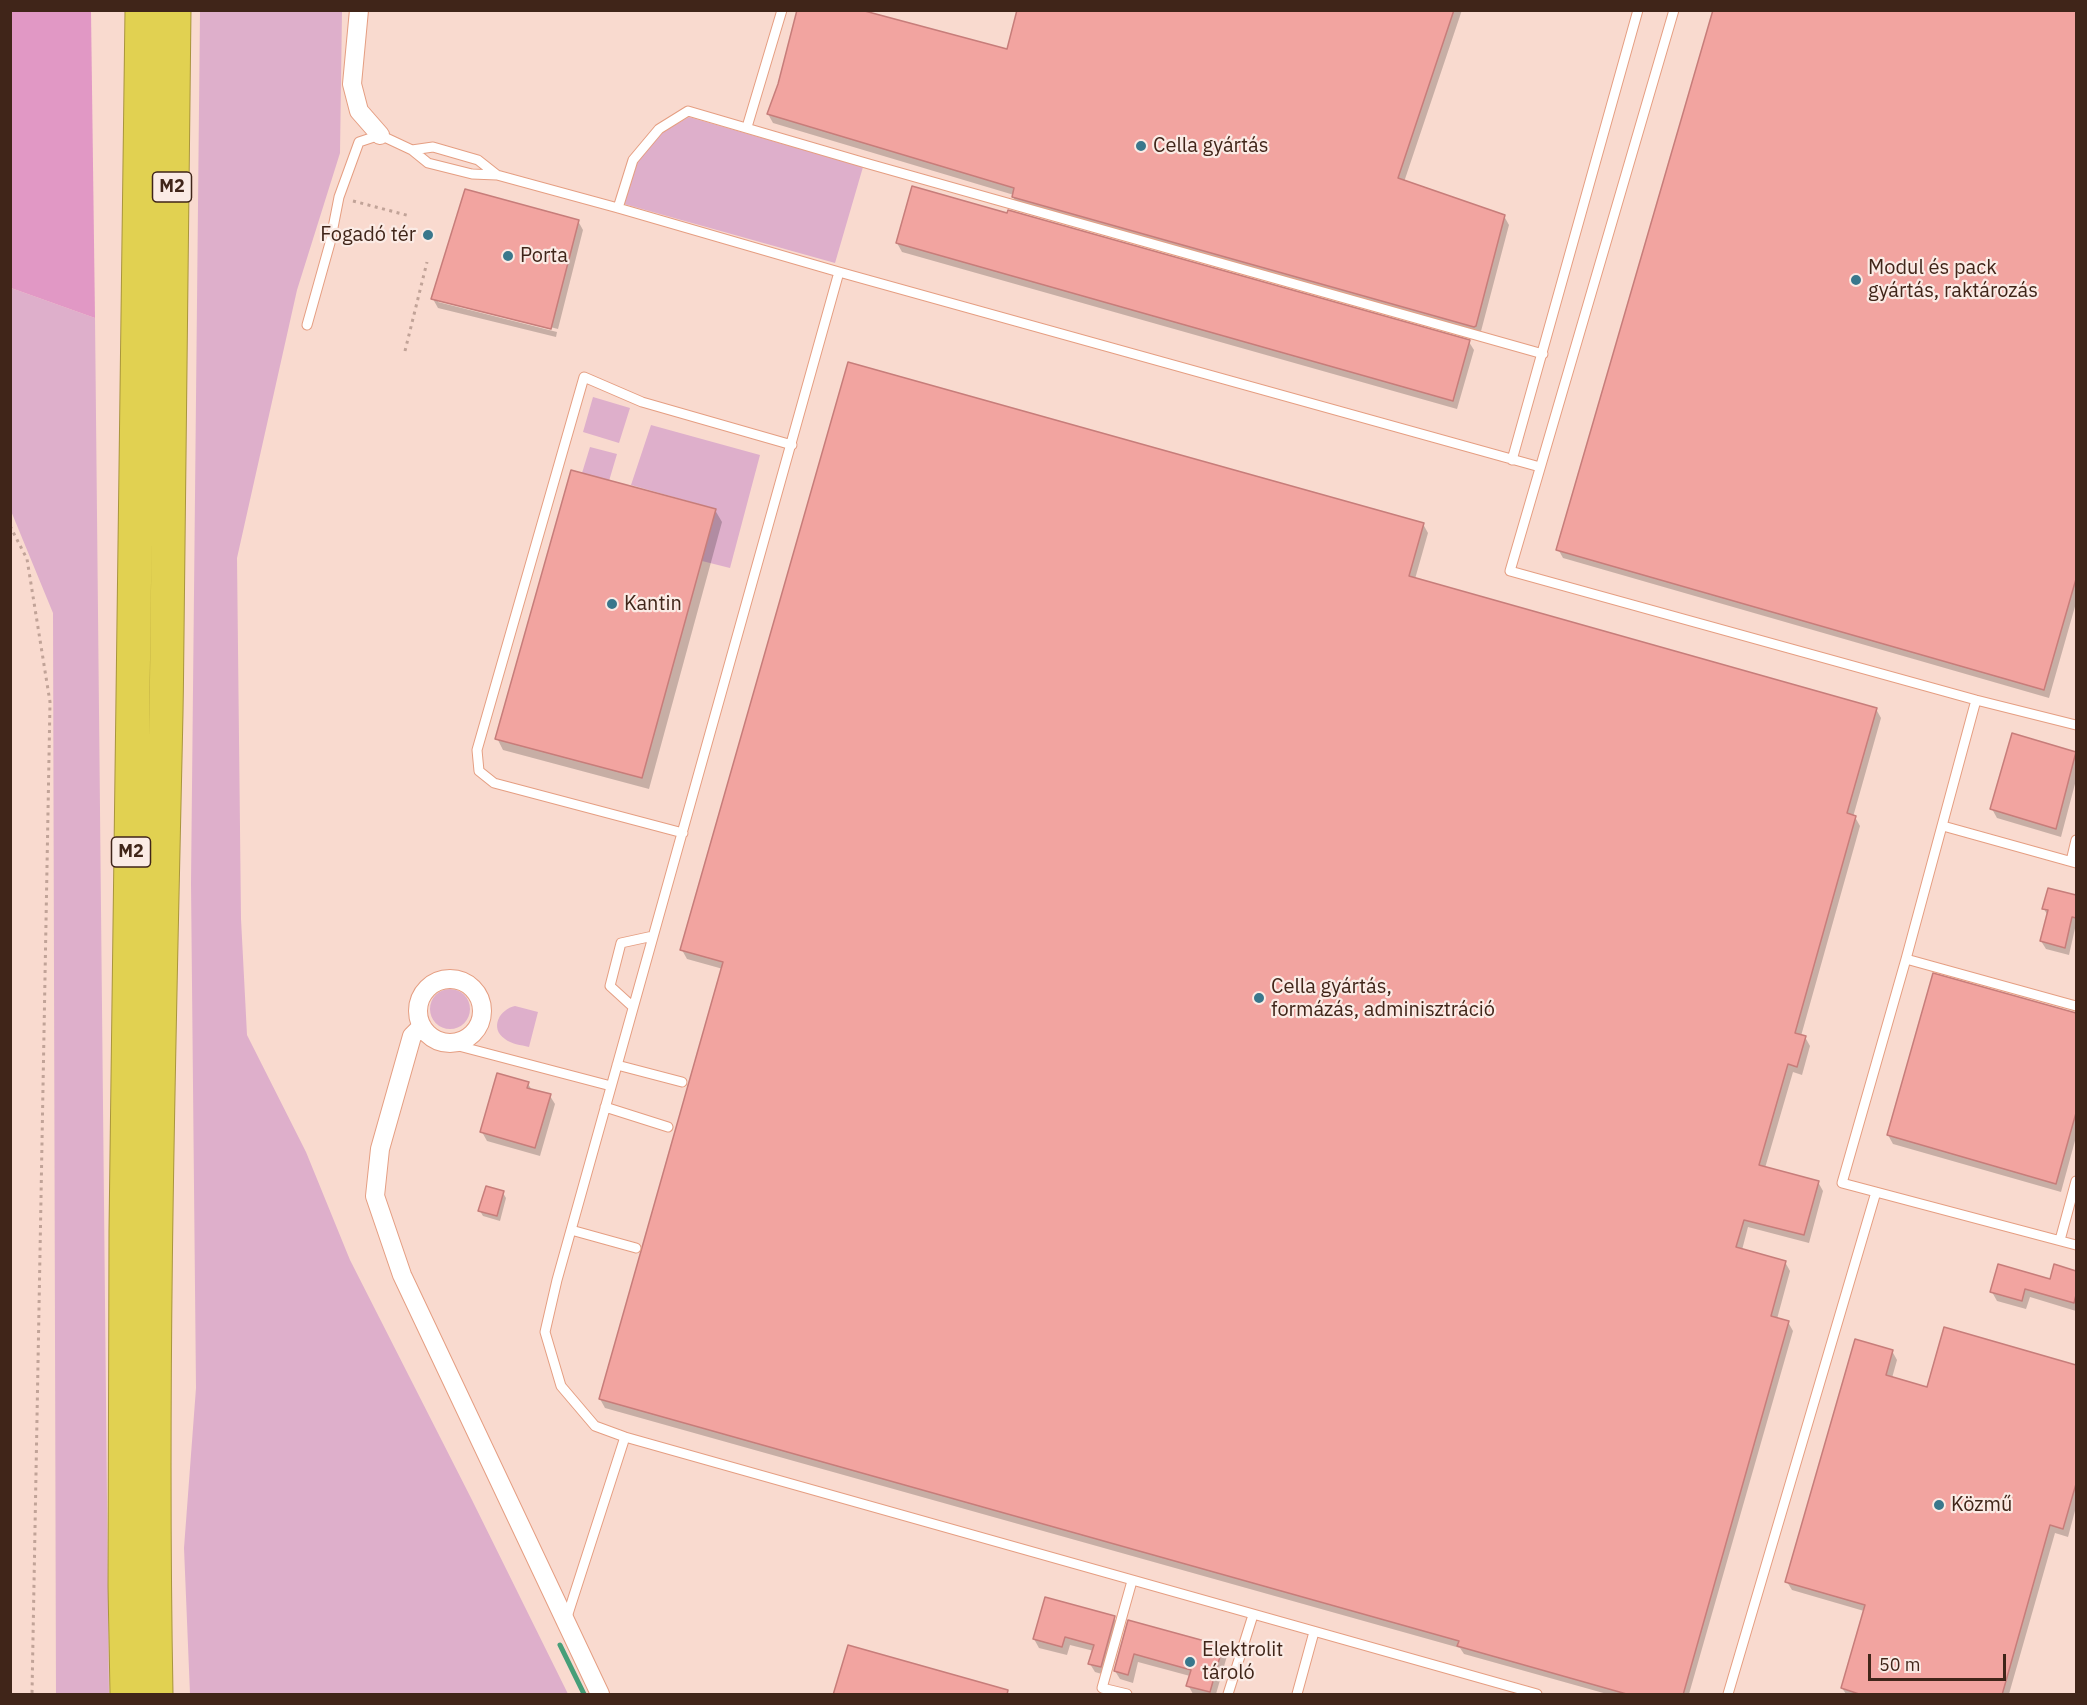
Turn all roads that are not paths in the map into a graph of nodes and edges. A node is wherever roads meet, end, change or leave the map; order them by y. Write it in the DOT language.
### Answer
graph roads {
  1 [pos="142,10"];
  2 [pos="174,10"];
  3 [pos="359,10"];
  4 [pos="782,10"];
  5 [pos="1638,10"];
  6 [pos="1674,10"];
  7 [pos="747,127"];
  8 [pos="380,135"];
  9 [pos="412,150"];
  10 [pos="497,175"];
  11 [pos="618,208"];
  12 [pos="839,272"];
  13 [pos="307,325"];
  14 [pos="1543,354"];
  15 [pos="792,445"];
  16 [pos="1512,460"];
  17 [pos="1540,467"];
  18 [pos="1977,700"];
  19 [pos="2076,725"];
  20 [pos="1943,826"];
  21 [pos="683,833"];
  22 [pos="2076,840"];
  23 [pos="2074,862"];
  24 [pos="653,936"];
  25 [pos="1906,959"];
  26 [pos="2076,1006"];
  27 [pos="633,1007"];
  28 [pos="422,1026"];
  29 [pos="451,1044"];
  30 [pos="617,1065"];
  31 [pos="682,1082"];
  32 [pos="611,1086"];
  33 [pos="605,1107"];
  34 [pos="668,1127"];
  35 [pos="2076,1181"];
  36 [pos="1876,1192"];
  37 [pos="571,1230"];
  38 [pos="2060,1240"];
  39 [pos="2076,1245"];
  40 [pos="636,1248"];
  41 [pos="626,1437"];
  42 [pos="1132,1581"];
  43 [pos="1253,1615"];
  44 [pos="565,1622"];
  45 [pos="1314,1632"];
  46 [pos="601,1691"];
  47 [pos="127,1695"];
  48 [pos="156,1695"];
  49 [pos="1127,1695"];
  50 [pos="1228,1695"];
  51 [pos="1297,1695"];
  52 [pos="1537,1695"];
  53 [pos="1728,1695"];
  1 -- 47 [label="highway, M2"];
  2 -- 48 [label="highway, M2"];
  3 -- 8 [label="street"];
  4 -- 7 [label="lane"];
  5 -- 14 [label="lane"];
  6 -- 17 [label="lane"];
  7 -- 11 [label="lane"];
  7 -- 14 [label="lane"];
  8 -- 9 [label="lane"];
  8 -- 13 [label="lane"];
  9 -- 10 [label="lane"];
  9 -- 10 [label="lane"];
  10 -- 11 [label="lane"];
  11 -- 12 [label="lane"];
  12 -- 15 [label="lane"];
  12 -- 16 [label="lane"];
  14 -- 16 [label="lane"];
  15 -- 21 [label="lane"];
  15 -- 21 [label="lane"];
  16 -- 17 [label="lane"];
  17 -- 18 [label="lane"];
  18 -- 19 [label="lane"];
  18 -- 20 [label="lane"];
  20 -- 23 [label="lane"];
  20 -- 25 [label="lane"];
  21 -- 24 [label="lane"];
  22 -- 23 [label="lane"];
  24 -- 27 [label="lane"];
  24 -- 27 [label="lane"];
  25 -- 26 [label="lane"];
  25 -- 36 [label="lane"];
  27 -- 30 [label="lane"];
  28 -- 29 [label="street"];
  28 -- 29 [label="street"];
  28 -- 44 [label="street"];
  29 -- 32 [label="lane"];
  30 -- 31 [label="lane"];
  30 -- 32 [label="lane"];
  32 -- 33 [label="lane"];
  33 -- 34 [label="lane"];
  33 -- 37 [label="lane"];
  35 -- 38 [label="lane"];
  36 -- 38 [label="lane"];
  36 -- 53 [label="lane"];
  37 -- 40 [label="lane"];
  37 -- 41 [label="lane"];
  38 -- 39 [label="lane"];
  41 -- 42 [label="lane"];
  41 -- 44 [label="lane"];
  42 -- 43 [label="lane"];
  42 -- 49 [label="lane"];
  43 -- 45 [label="lane"];
  43 -- 50 [label="lane"];
  44 -- 46 [label="street"];
  45 -- 51 [label="lane"];
  45 -- 52 [label="lane"];
}
